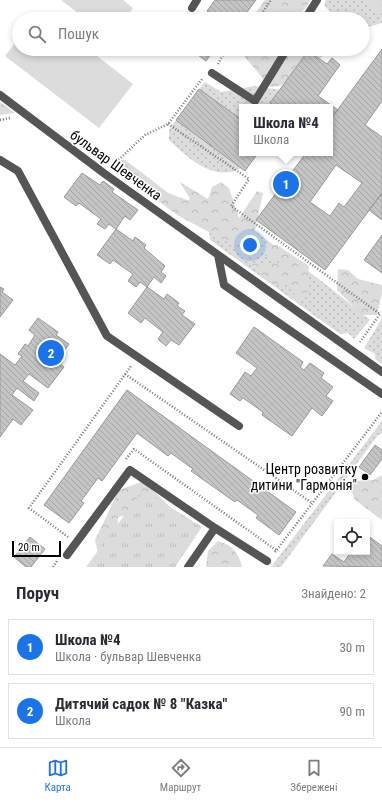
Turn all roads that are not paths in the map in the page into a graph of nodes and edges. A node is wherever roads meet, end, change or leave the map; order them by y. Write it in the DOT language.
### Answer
graph roads {
  1 [pos="197,0"];
  2 [pos="317,0"];
  3 [pos="192,8"];
  4 [pos="309,12"];
  5 [pos="283,56"];
  6 [pos="212,73"];
  7 [pos="0,95"];
  8 [pos="0,160"];
  9 [pos="218,255"];
  10 [pos="382,372"];
  11 [pos="382,394"];
  12 [pos="239,426"];
  13 [pos="215,528"];
  14 [pos="63,556"];
  15 [pos="267,562"];
  16 [pos="188,567"];
  1 -- 3 [label="street"];
  2 -- 4 [label="street"];
  5 -- 6 [label="street"];
  7 -- 9 [label="street, бульвар Шевченка"];
  8 -- 12 [label="street"];
  9 -- 10 [label="street, бульвар Шевченка"];
  9 -- 11 [label="street"];
  13 -- 14 [label="street"];
  13 -- 15 [label="street"];
  13 -- 16 [label="street"];
}
